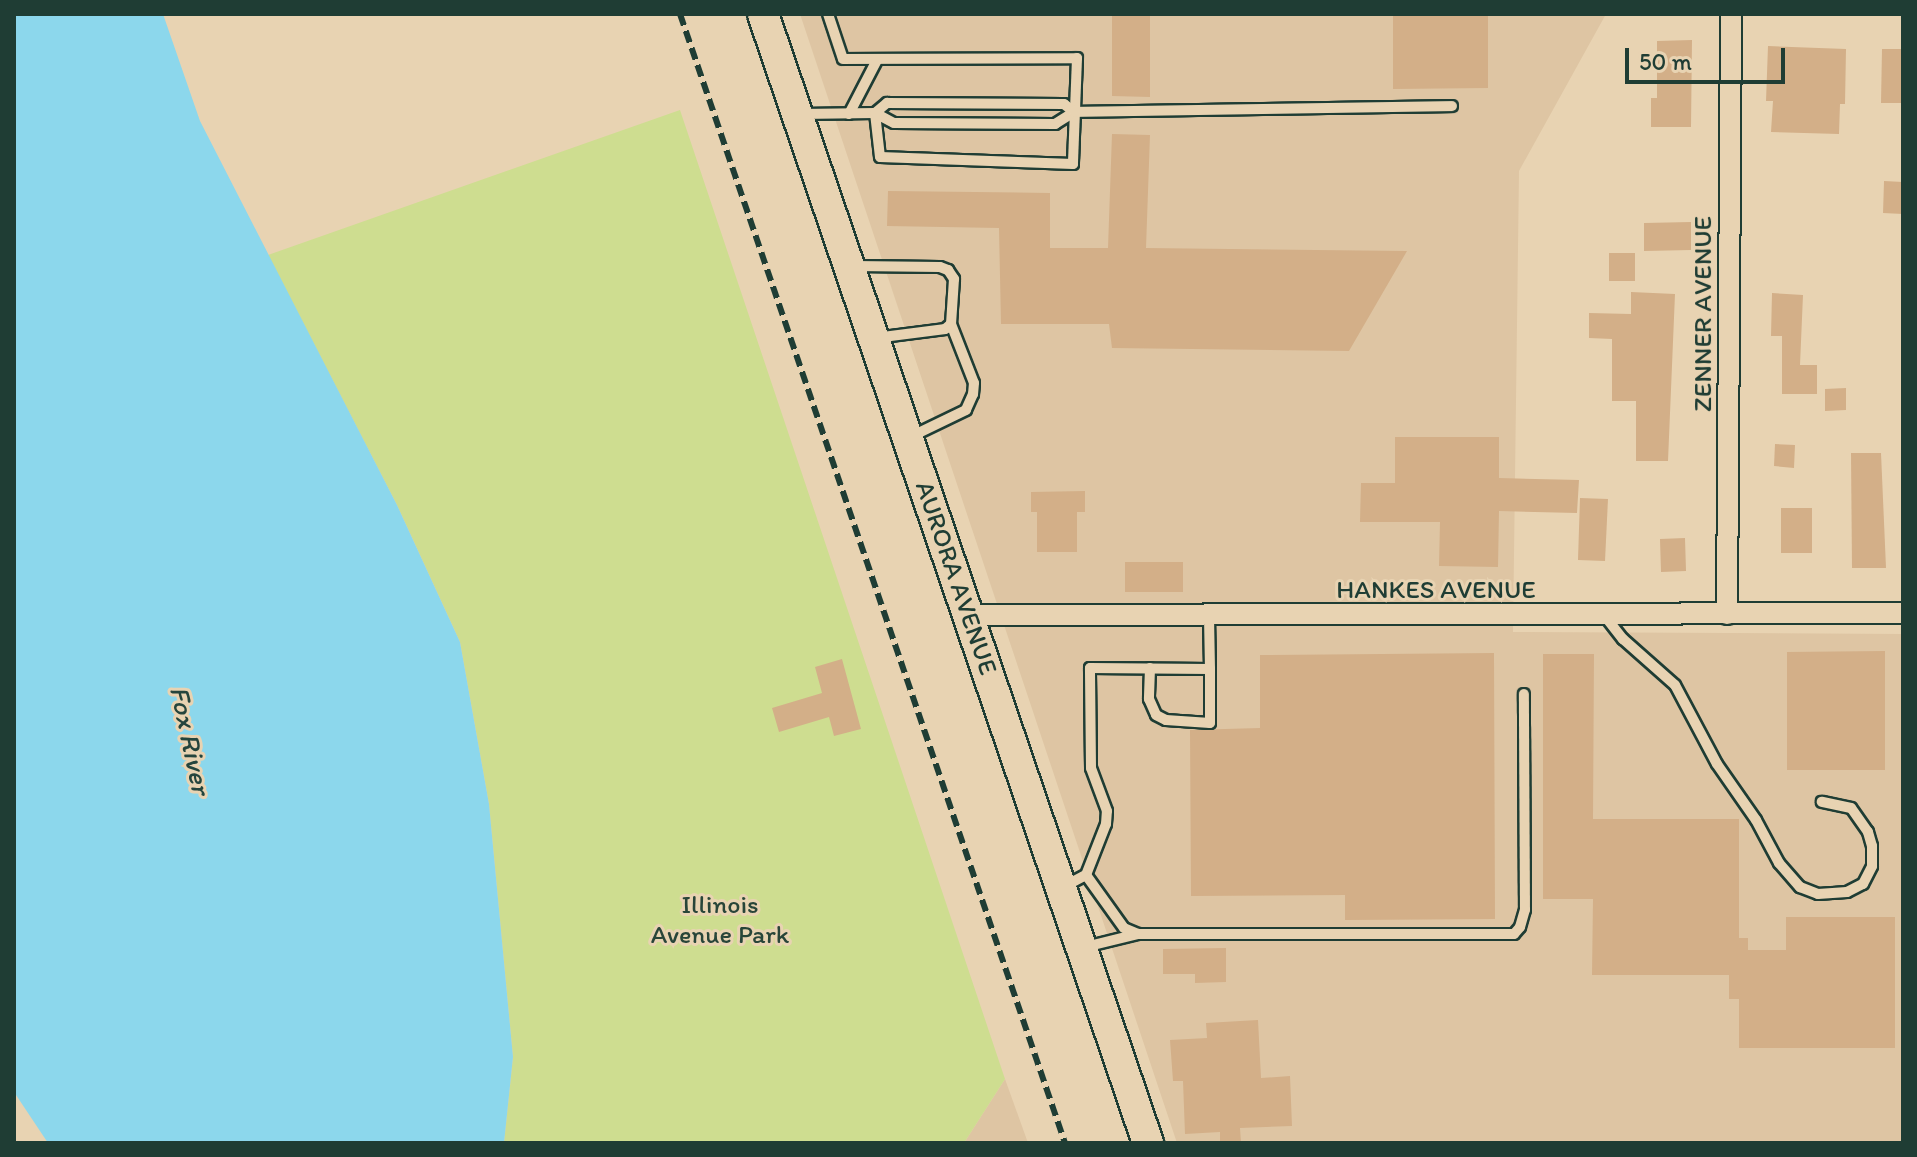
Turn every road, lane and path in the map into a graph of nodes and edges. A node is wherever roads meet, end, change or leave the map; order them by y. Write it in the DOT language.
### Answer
graph roads {
  1 [pos="763,14"];
  2 [pos="828,14"];
  3 [pos="1731,14"];
  4 [pos="877,60"];
  5 [pos="1452,106"];
  6 [pos="1074,112"];
  7 [pos="875,113"];
  8 [pos="797,114"];
  9 [pos="849,114"];
  10 [pos="849,266"];
  11 [pos="951,324"];
  12 [pos="874,338"];
  13 [pos="908,438"];
  14 [pos="1903,613"];
  15 [pos="1727,614"];
  16 [pos="970,615"];
  17 [pos="1604,615"];
  18 [pos="1209,616"];
  19 [pos="1150,668"];
  20 [pos="1210,669"];
  21 [pos="1524,694"];
  22 [pos="1822,802"];
  23 [pos="1073,882"];
  24 [pos="1138,934"];
  25 [pos="1081,949"];
  26 [pos="1148,1143"];
  1 -- 8 [label="main road, AURORA AVENUE"];
  2 -- 4 [label="lane"];
  3 -- 15 [label="street, ZENNER AVENUE"];
  4 -- 6 [label="lane"];
  4 -- 9 [label="lane"];
  5 -- 6 [label="lane"];
  6 -- 7 [label="lane"];
  6 -- 7 [label="lane"];
  6 -- 7 [label="lane"];
  7 -- 9 [label="lane"];
  8 -- 9 [label="lane"];
  8 -- 10 [label="main road, AURORA AVENUE"];
  10 -- 11 [label="lane"];
  10 -- 12 [label="main road, AURORA AVENUE"];
  11 -- 12 [label="lane"];
  11 -- 13 [label="lane"];
  12 -- 13 [label="main road, AURORA AVENUE"];
  13 -- 16 [label="main road, AURORA AVENUE"];
  14 -- 15 [label="street, HANKES AVENUE"];
  15 -- 17 [label="street, HANKES AVENUE"];
  16 -- 18 [label="street, HANKES AVENUE"];
  16 -- 23 [label="main road, AURORA AVENUE"];
  17 -- 18 [label="street, HANKES AVENUE"];
  17 -- 22 [label="lane"];
  18 -- 20 [label="lane"];
  19 -- 20 [label="lane"];
  19 -- 20 [label="lane"];
  19 -- 23 [label="lane"];
  21 -- 24 [label="lane"];
  23 -- 24 [label="lane"];
  23 -- 25 [label="main road, AURORA AVENUE"];
  24 -- 25 [label="lane"];
  25 -- 26 [label="main road, AURORA AVENUE"];
}
